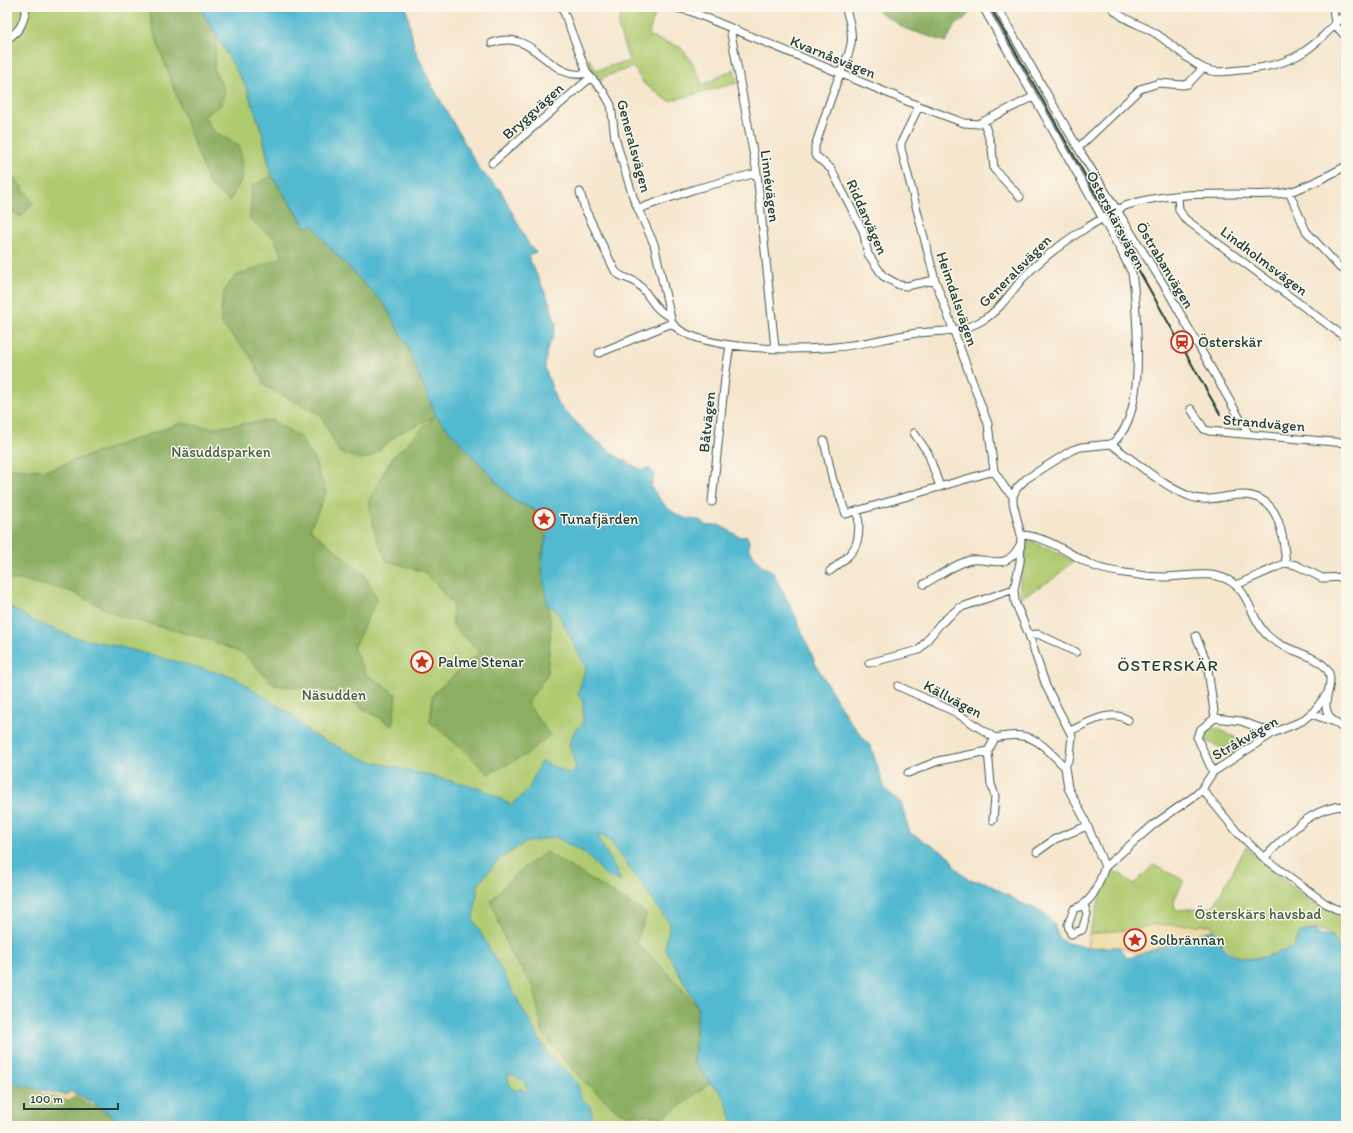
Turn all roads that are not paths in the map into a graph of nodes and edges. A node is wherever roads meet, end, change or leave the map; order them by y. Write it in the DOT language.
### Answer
graph roads {
  1 [pos="26,7"];
  2 [pos="562,7"];
  3 [pos="673,7"];
  4 [pos="845,7"];
  5 [pos="983,7"];
  6 [pos="997,7"];
  7 [pos="1112,7"];
  8 [pos="1333,7"];
  9 [pos="1346,13"];
  10 [pos="1335,25"];
  11 [pos="730,28"];
  12 [pos="1346,37"];
  13 [pos="7,39"];
  14 [pos="492,43"];
  15 [pos="1203,68"];
  16 [pos="840,74"];
  17 [pos="589,76"];
  18 [pos="1033,97"];
  19 [pos="919,106"];
  20 [pos="984,122"];
  21 [pos="1078,148"];
  22 [pos="492,163"];
  23 [pos="1346,166"];
  24 [pos="757,173"];
  25 [pos="580,192"];
  26 [pos="1288,192"];
  27 [pos="1020,197"];
  28 [pos="1178,197"];
  29 [pos="638,209"];
  30 [pos="1116,210"];
  31 [pos="1102,218"];
  32 [pos="1346,270"];
  33 [pos="935,280"];
  34 [pos="671,320"];
  35 [pos="954,330"];
  36 [pos="1346,338"];
  37 [pos="730,345"];
  38 [pos="775,348"];
  39 [pos="599,353"];
  40 [pos="1191,409"];
  41 [pos="914,433"];
  42 [pos="1248,433"];
  43 [pos="824,441"];
  44 [pos="1346,443"];
  45 [pos="1110,444"];
  46 [pos="994,471"];
  47 [pos="940,487"];
  48 [pos="1014,496"];
  49 [pos="712,502"];
  50 [pos="858,510"];
  51 [pos="1021,538"];
  52 [pos="1286,563"];
  53 [pos="830,571"];
  54 [pos="1346,577"];
  55 [pos="924,584"];
  56 [pos="1236,585"];
  57 [pos="1014,589"];
  58 [pos="1029,635"];
  59 [pos="1196,636"];
  60 [pos="1076,652"];
  61 [pos="869,663"];
  62 [pos="898,686"];
  63 [pos="1327,694"];
  64 [pos="1311,714"];
  65 [pos="1215,718"];
  66 [pos="1128,720"];
  67 [pos="1332,721"];
  68 [pos="1070,731"];
  69 [pos="1346,731"];
  70 [pos="1273,733"];
  71 [pos="995,738"];
  72 [pos="988,751"];
  73 [pos="1065,767"];
  74 [pos="1213,772"];
  75 [pos="908,773"];
  76 [pos="1202,789"];
  77 [pos="1346,806"];
  78 [pos="992,820"];
  79 [pos="1087,826"];
  80 [pos="1037,852"];
  81 [pos="1264,858"];
  82 [pos="1105,867"];
  83 [pos="1084,905"];
  84 [pos="1346,911"];
  1 -- 13 [label="street"];
  2 -- 17 [label="street, Generalsvägen"];
  3 -- 11 [label="street, Kvarnåsvägen"];
  4 -- 16 [label="street, Riddarvägen"];
  5 -- 18 [label="street, Österskärsvägen"];
  6 -- 21 [label="street, Östrabanvägen"];
  7 -- 15 [label="street"];
  8 -- 10 [label="street"];
  9 -- 10 [label="street"];
  10 -- 12 [label="street"];
  10 -- 15 [label="street"];
  11 -- 16 [label="street, Kvarnåsvägen"];
  11 -- 24 [label="street, Linnévägen"];
  14 -- 17 [label="street"];
  15 -- 21 [label="street"];
  16 -- 19 [label="street, Kvarnåsvägen"];
  16 -- 33 [label="street, Riddarvägen"];
  17 -- 22 [label="street, Bryggvägen"];
  17 -- 29 [label="street, Generalsvägen"];
  18 -- 20 [label="street, Kvarnåsvägen"];
  18 -- 31 [label="street, Österskärsvägen"];
  19 -- 20 [label="street, Kvarnåsvägen"];
  19 -- 33 [label="street, Heimdalsvägen"];
  20 -- 27 [label="street"];
  21 -- 30 [label="street, Östrabanvägen"];
  23 -- 26 [label="street, Generalsvägen"];
  24 -- 29 [label="street"];
  24 -- 38 [label="street, Linnévägen"];
  25 -- 34 [label="street"];
  26 -- 28 [label="street, Generalsvägen"];
  26 -- 32 [label="street"];
  28 -- 30 [label="street, Generalsvägen"];
  28 -- 36 [label="street, Lindholmsvägen"];
  29 -- 34 [label="street, Generalsvägen"];
  30 -- 31 [label="street, Generalsvägen"];
  30 -- 42 [label="street, Östrabanvägen"];
  31 -- 35 [label="street, Generalsvägen"];
  31 -- 45 [label="street, Österskärsvägen"];
  33 -- 35 [label="street, Heimdalsvägen"];
  34 -- 37 [label="street, Generalsvägen"];
  34 -- 39 [label="street"];
  35 -- 38 [label="street, Generalsvägen"];
  35 -- 46 [label="street, Heimdalsvägen"];
  37 -- 38 [label="street, Generalsvägen"];
  37 -- 49 [label="street, Båtvägen"];
  40 -- 42 [label="street, Strandvägen"];
  41 -- 47 [label="street"];
  42 -- 44 [label="street, Strandvägen"];
  43 -- 50 [label="street"];
  45 -- 48 [label="street"];
  45 -- 52 [label="street"];
  46 -- 47 [label="street"];
  46 -- 48 [label="street, Heimdalsvägen"];
  47 -- 50 [label="street"];
  48 -- 51 [label="street"];
  50 -- 53 [label="street"];
  51 -- 55 [label="street"];
  51 -- 56 [label="street"];
  51 -- 57 [label="street"];
  52 -- 54 [label="street"];
  52 -- 56 [label="street"];
  56 -- 63 [label="street"];
  57 -- 58 [label="street"];
  57 -- 61 [label="street"];
  58 -- 60 [label="street"];
  58 -- 68 [label="street"];
  59 -- 65 [label="street"];
  62 -- 71 [label="street, Källvägen"];
  63 -- 64 [label="street, Stråkvägen"];
  63 -- 67 [label="street"];
  64 -- 67 [label="street"];
  64 -- 70 [label="street, Stråkvägen"];
  65 -- 70 [label="street"];
  65 -- 74 [label="street"];
  66 -- 68 [label="street"];
  67 -- 69 [label="street"];
  68 -- 73 [label="street"];
  70 -- 74 [label="street, Stråkvägen"];
  71 -- 72 [label="street"];
  71 -- 73 [label="street"];
  72 -- 75 [label="street"];
  72 -- 78 [label="street"];
  73 -- 79 [label="street"];
  74 -- 76 [label="street, Stråkvägen"];
  76 -- 81 [label="street"];
  76 -- 82 [label="street, Stråkvägen"];
  77 -- 81 [label="street"];
  79 -- 80 [label="street"];
  79 -- 82 [label="street"];
  81 -- 84 [label="street"];
  82 -- 83 [label="street"];
}
